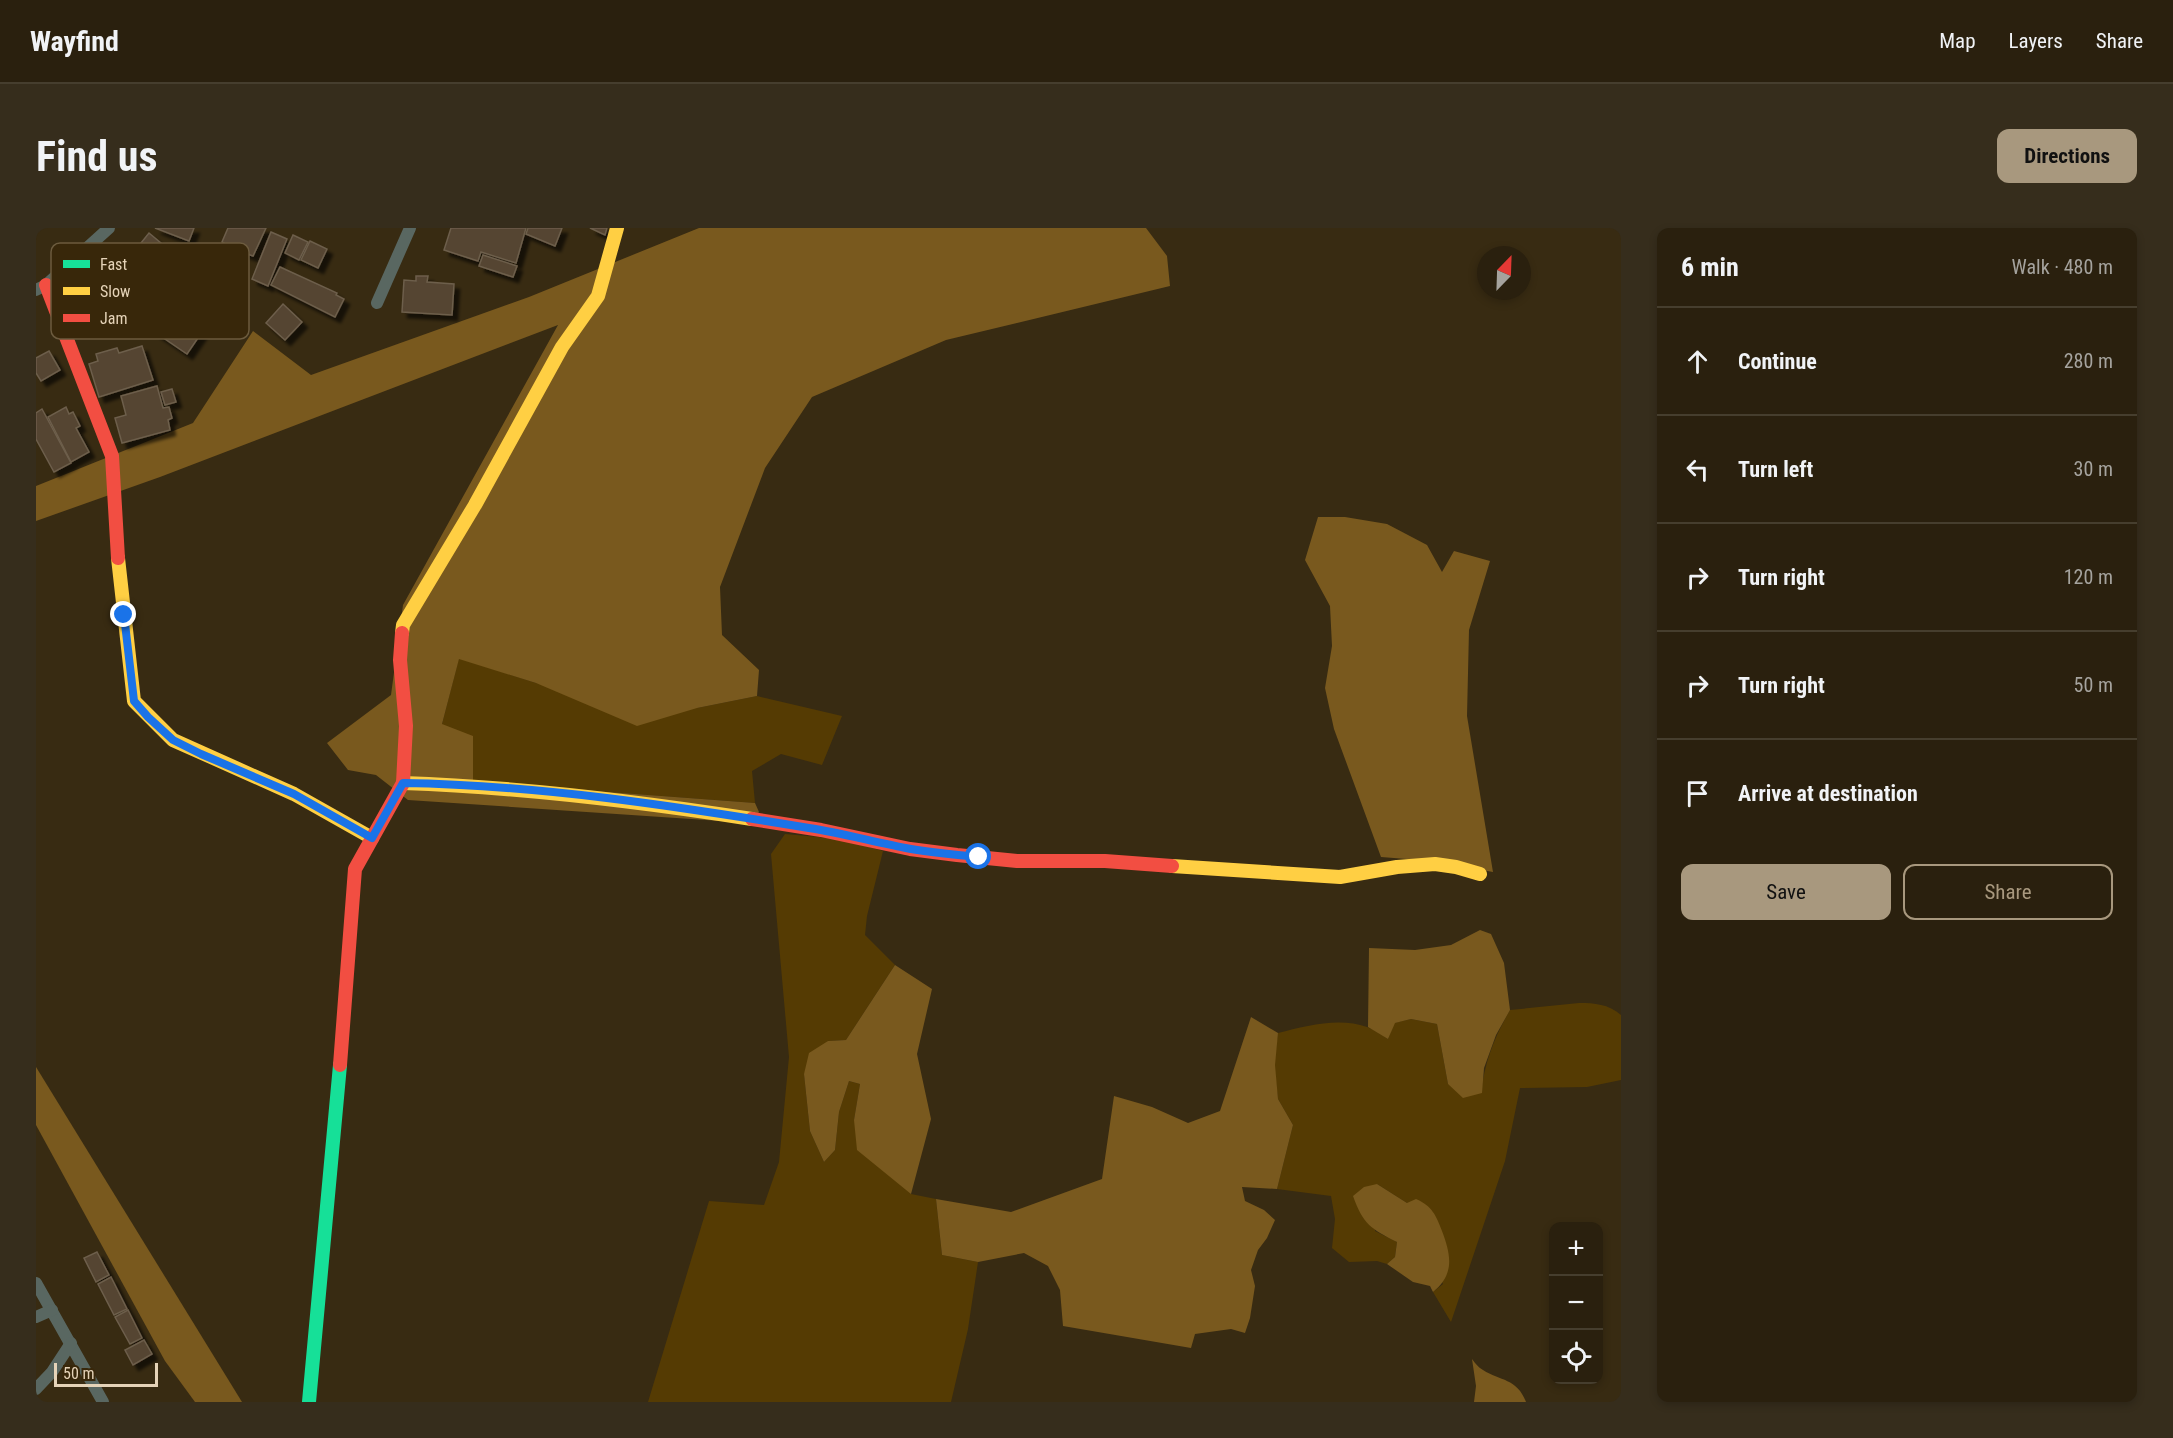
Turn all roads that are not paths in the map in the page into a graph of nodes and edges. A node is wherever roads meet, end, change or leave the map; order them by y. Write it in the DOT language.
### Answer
graph roads {
  1 [pos="109,228"];
  2 [pos="410,228"];
  3 [pos="617,228"];
  4 [pos="92,243"];
  5 [pos="41,287"];
  6 [pos="377,303"];
  7 [pos="51,311"];
  8 [pos="63,339"];
  9 [pos="403,783"];
  10 [pos="372,838"];
  11 [pos="1480,874"];
  12 [pos="36,1283"];
  13 [pos="52,1310"];
  14 [pos="36,1317"];
  15 [pos="71,1343"];
  16 [pos="36,1389"];
  17 [pos="103,1402"];
  18 [pos="309,1402"];
  1 -- 4 [label="street"];
  2 -- 6 [label="street"];
  3 -- 9 [label="street"];
  5 -- 7 [label="street"];
  8 -- 10 [label="street"];
  9 -- 10 [label="street"];
  9 -- 11 [label="street"];
  10 -- 18 [label="street"];
  12 -- 13 [label="street"];
  13 -- 14 [label="street"];
  13 -- 15 [label="street"];
  15 -- 16 [label="street"];
  15 -- 17 [label="street"];
}
